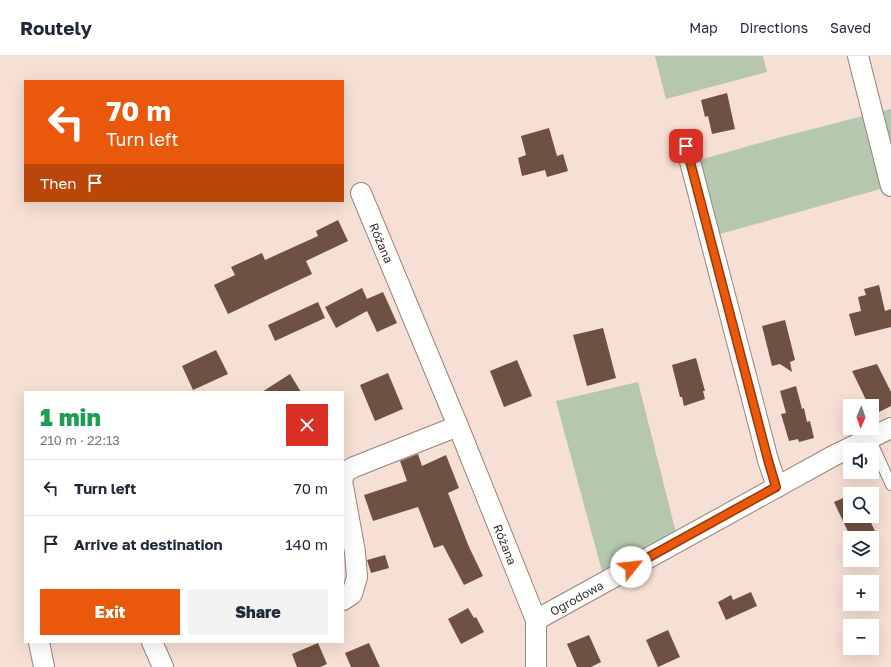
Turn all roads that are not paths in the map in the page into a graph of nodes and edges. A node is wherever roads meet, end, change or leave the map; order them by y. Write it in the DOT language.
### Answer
graph roads {
  1 [pos="858,56"];
  2 [pos="686,146"];
  3 [pos="891,186"];
  4 [pos="361,193"];
  5 [pos="458,426"];
  6 [pos="891,428"];
  7 [pos="870,438"];
  8 [pos="344,475"];
  9 [pos="891,485"];
  10 [pos="776,487"];
  11 [pos="344,492"];
  12 [pos="344,599"];
  13 [pos="536,620"];
  14 [pos="39,643"];
  15 [pos="152,643"];
  16 [pos="44,667"];
  17 [pos="163,667"];
  18 [pos="536,667"];
  1 -- 3 [label="street"];
  2 -- 10 [label="street"];
  4 -- 5 [label="street, Różana"];
  5 -- 8 [label="street"];
  5 -- 13 [label="street, Różana"];
  6 -- 7 [label="street, Ogrodowa"];
  7 -- 9 [label="lane"];
  7 -- 10 [label="street, Ogrodowa"];
  10 -- 13 [label="street, Ogrodowa"];
  11 -- 12 [label="street"];
  13 -- 18 [label="street, Różana"];
  14 -- 16 [label="street"];
  15 -- 17 [label="street"];
}
